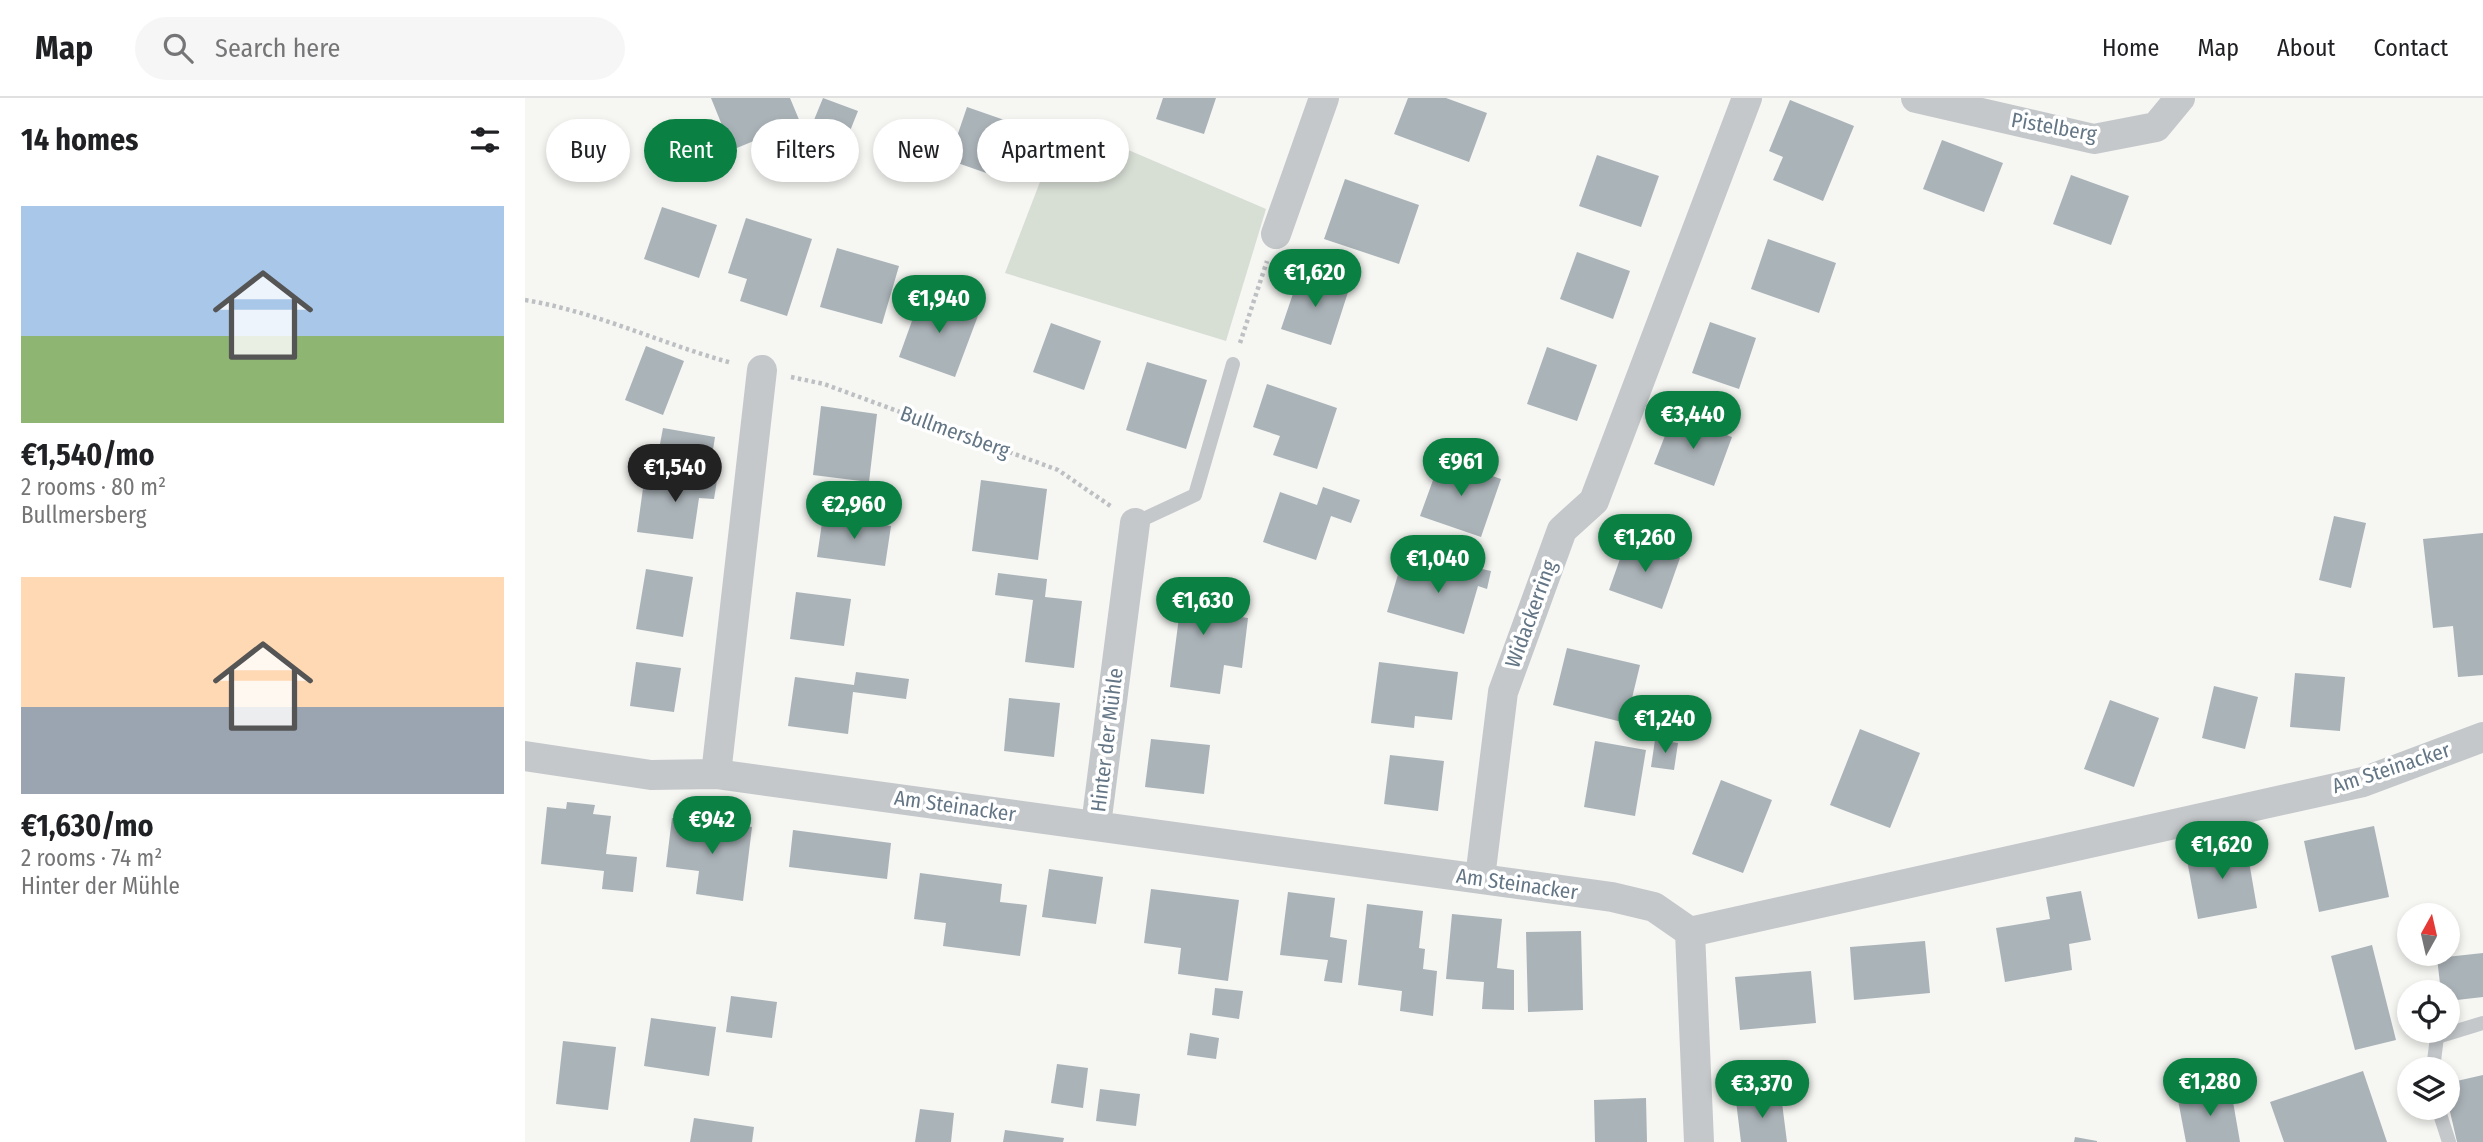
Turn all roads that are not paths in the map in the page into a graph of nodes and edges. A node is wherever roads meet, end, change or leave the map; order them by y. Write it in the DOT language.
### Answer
graph roads {
  1 [pos="1324,98"];
  2 [pos="1747,98"];
  3 [pos="1916,98"];
  4 [pos="2180,98"];
  5 [pos="1276,234"];
  6 [pos="1233,364"];
  7 [pos="762,370"];
  8 [pos="1135,523"];
  9 [pos="2483,737"];
  10 [pos="525,756"];
  11 [pos="716,774"];
  12 [pos="1096,825"];
  13 [pos="1479,878"];
  14 [pos="1690,932"];
  15 [pos="2483,1023"];
  16 [pos="2434,1057"];
  17 [pos="2442,1120"];
  18 [pos="1699,1142"];
  19 [pos="2448,1142"];
  1 -- 5 [label="street"];
  2 -- 13 [label="street, Widackerring"];
  3 -- 4 [label="street, Pistelberg"];
  6 -- 8 [label="lane"];
  7 -- 11 [label="street"];
  8 -- 12 [label="street, Hinter der Mühle"];
  9 -- 14 [label="street, Am Steinacker"];
  10 -- 11 [label="street, Am Steinacker"];
  11 -- 12 [label="street, Am Steinacker"];
  12 -- 13 [label="street, Am Steinacker"];
  13 -- 14 [label="street, Am Steinacker"];
  14 -- 18 [label="street"];
  15 -- 16 [label="lane"];
  17 -- 19 [label="lane"];
}
